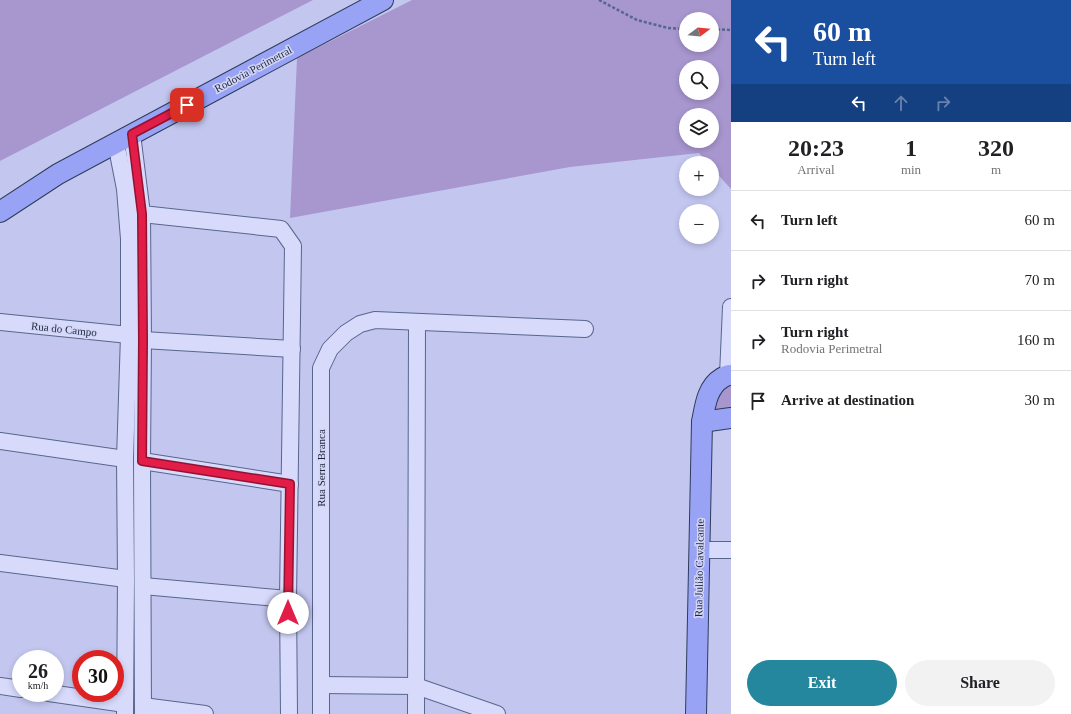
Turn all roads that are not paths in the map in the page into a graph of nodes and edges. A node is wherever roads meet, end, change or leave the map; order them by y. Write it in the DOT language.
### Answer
graph roads {
  1 [pos="383,0"];
  2 [pos="124,139"];
  3 [pos="0,212"];
  4 [pos="142,214"];
  5 [pos="731,307"];
  6 [pos="0,322"];
  7 [pos="417,322"];
  8 [pos="585,329"];
  9 [pos="136,337"];
  10 [pos="292,349"];
  11 [pos="730,375"];
  12 [pos="731,418"];
  13 [pos="702,422"];
  14 [pos="0,441"];
  15 [pos="125,459"];
  16 [pos="142,461"];
  17 [pos="290,484"];
  18 [pos="700,550"];
  19 [pos="731,550"];
  20 [pos="0,563"];
  21 [pos="126,578"];
  22 [pos="143,586"];
  23 [pos="288,599"];
  24 [pos="321,685"];
  25 [pos="0,686"];
  26 [pos="416,686"];
  27 [pos="12,688"];
  28 [pos="64,696"];
  29 [pos="125,709"];
  30 [pos="143,710"];
  31 [pos="205,714"];
  32 [pos="289,714"];
  33 [pos="321,714"];
  34 [pos="416,714"];
  35 [pos="497,714"];
  36 [pos="696,714"];
  1 -- 2 [label="main road, Rodovia Perimetral"];
  2 -- 3 [label="main road, Rodovia Perimetral"];
  2 -- 4 [label="street"];
  2 -- 9 [label="street"];
  4 -- 9 [label="street"];
  4 -- 10 [label="street"];
  5 -- 11 [label="street"];
  6 -- 9 [label="street, Rua do Campo"];
  7 -- 8 [label="street, Rua Serra Branca"];
  7 -- 24 [label="street, Rua Serra Branca"];
  7 -- 26 [label="street"];
  9 -- 10 [label="street, Rua do Campo"];
  9 -- 15 [label="street"];
  9 -- 16 [label="street"];
  10 -- 17 [label="street"];
  11 -- 13 [label="main road, Rua Julião Cavalcante"];
  12 -- 13 [label="main road"];
  13 -- 18 [label="main road, Rua Julião Cavalcante"];
  14 -- 15 [label="street"];
  15 -- 21 [label="street"];
  16 -- 17 [label="street"];
  16 -- 22 [label="street"];
  17 -- 23 [label="street"];
  18 -- 19 [label="street"];
  18 -- 36 [label="main road, Rua Julião Cavalcante"];
  20 -- 21 [label="street"];
  21 -- 29 [label="street"];
  22 -- 23 [label="street"];
  22 -- 30 [label="street"];
  23 -- 32 [label="street"];
  24 -- 26 [label="street"];
  24 -- 33 [label="street, Rua Serra Branca"];
  25 -- 27 [label="street"];
  26 -- 34 [label="street"];
  26 -- 35 [label="street"];
  28 -- 29 [label="street"];
  30 -- 31 [label="street"];
}
